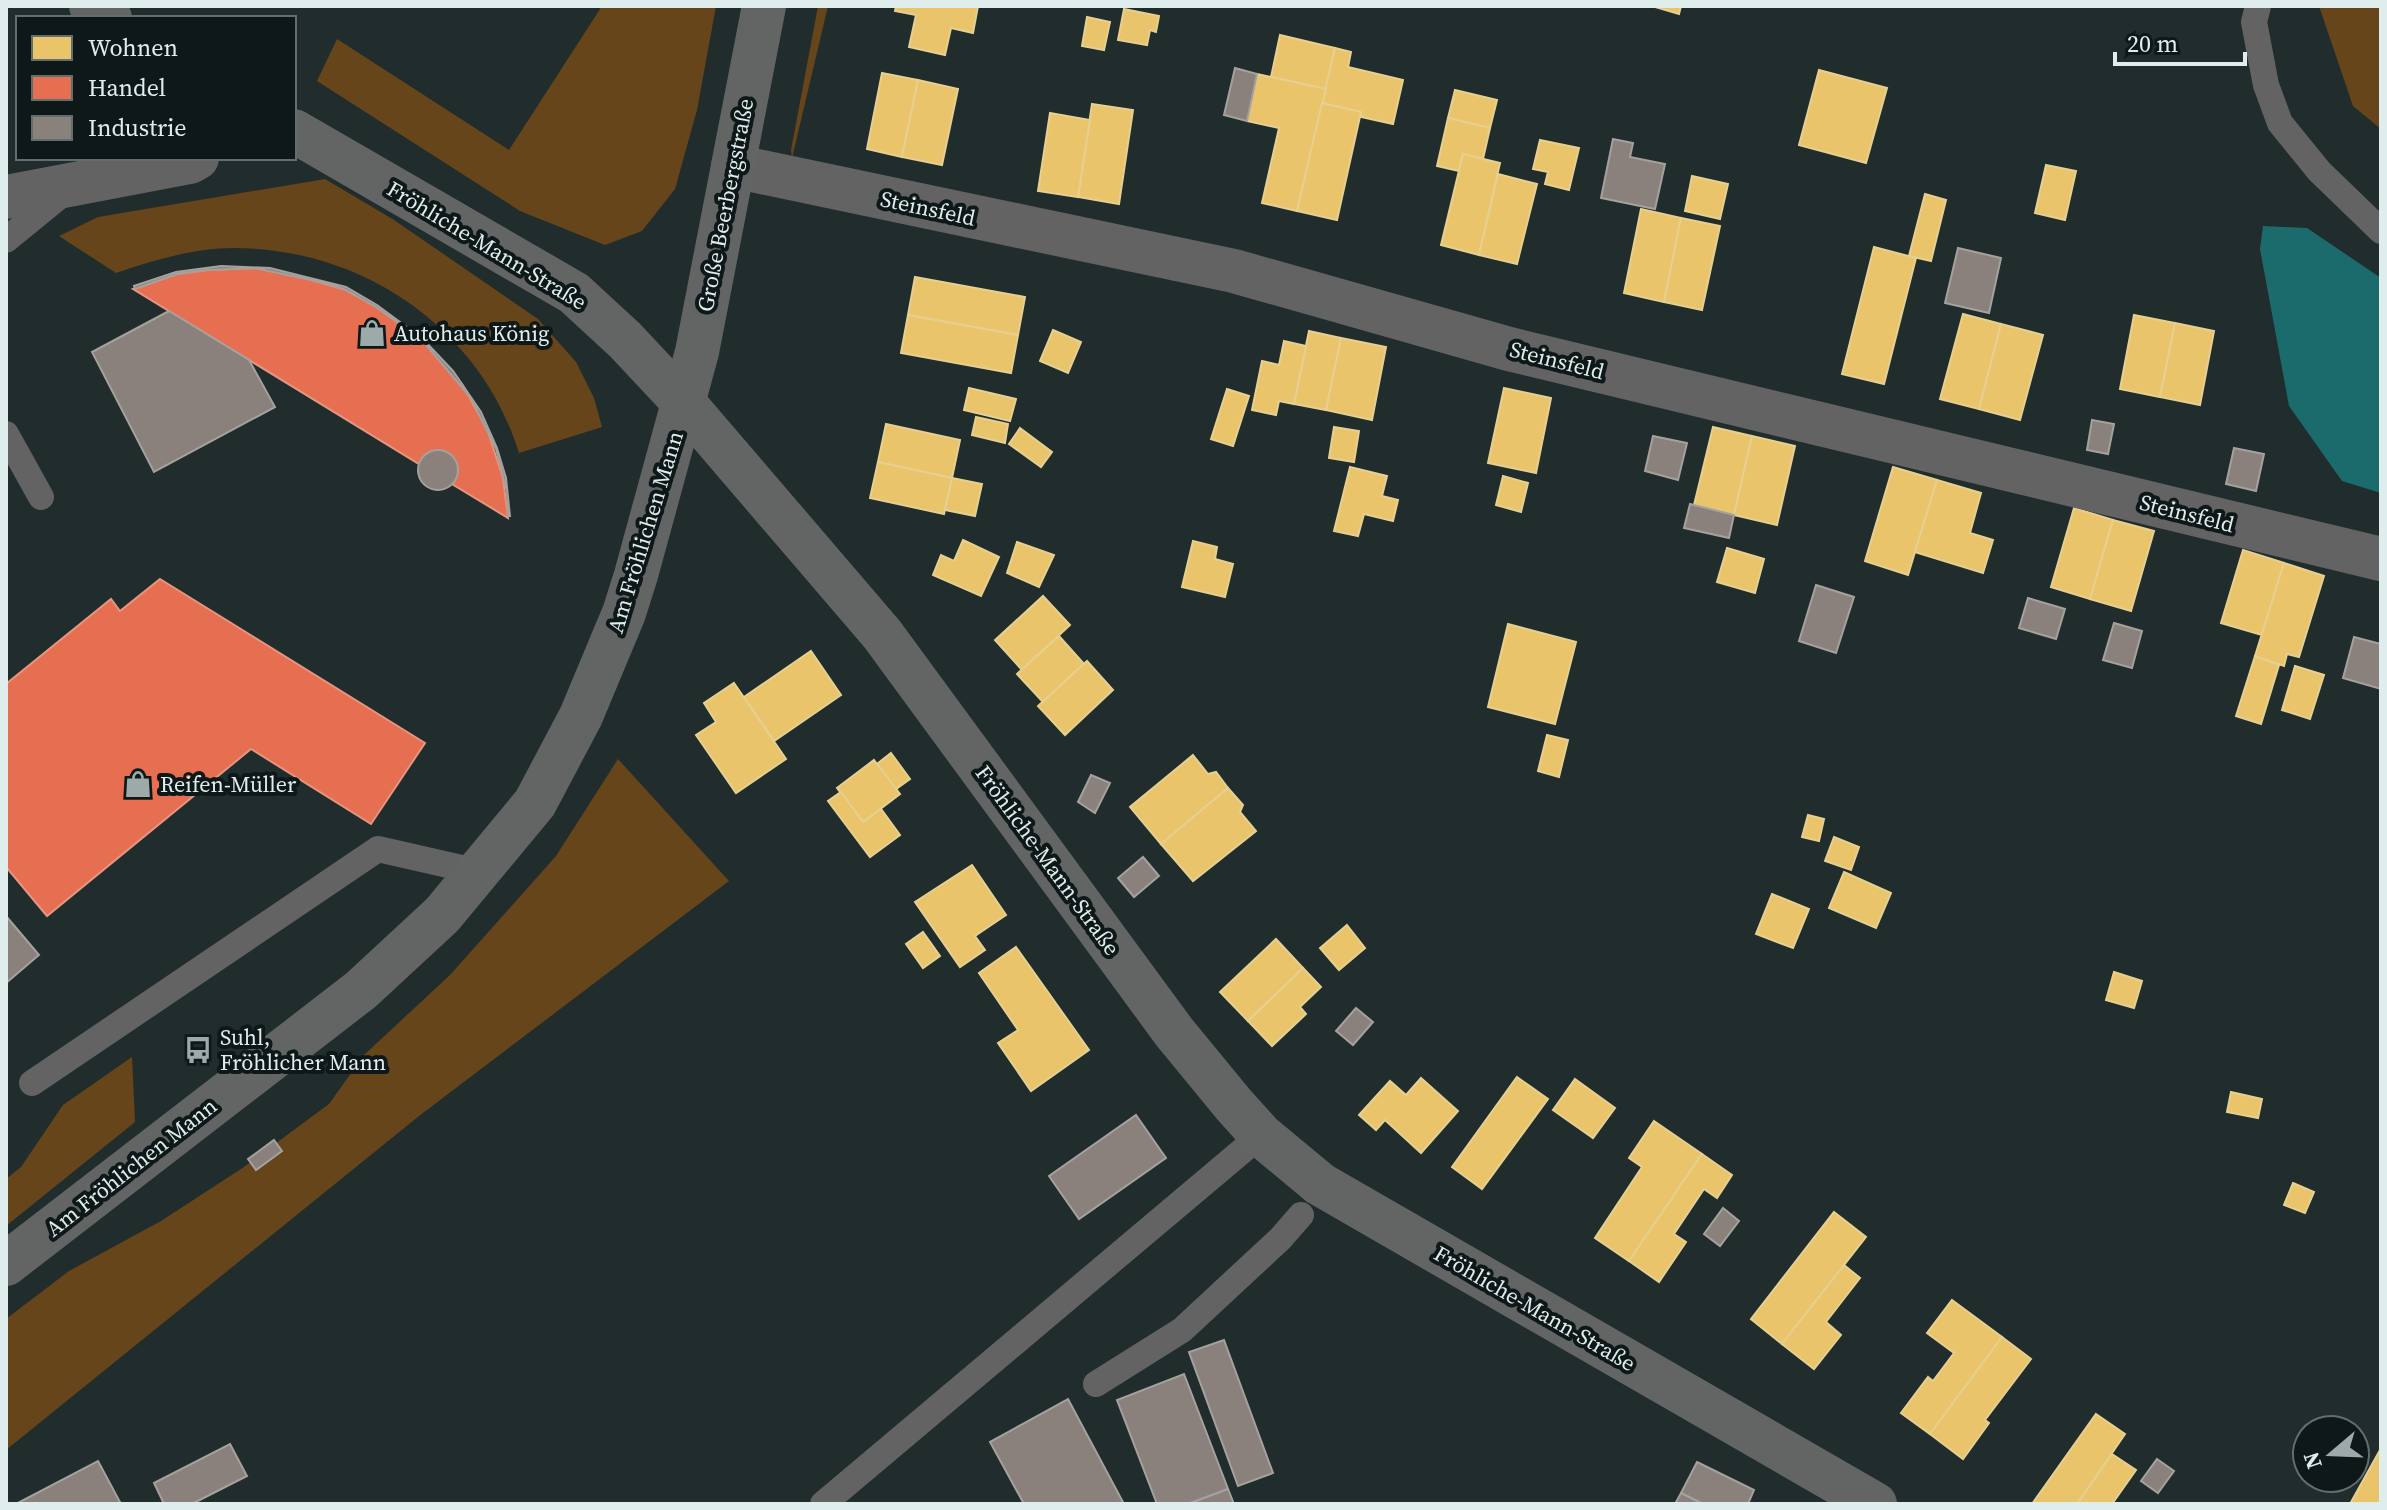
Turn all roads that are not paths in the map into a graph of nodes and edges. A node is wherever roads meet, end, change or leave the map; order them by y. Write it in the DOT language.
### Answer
graph roads {
  1 [pos="764,6"];
  2 [pos="2258,6"];
  3 [pos="296,132"];
  4 [pos="194,160"];
  5 [pos="733,166"];
  6 [pos="74,183"];
  7 [pos="6,197"];
  8 [pos="2381,231"];
  9 [pos="6,240"];
  10 [pos="684,403"];
  11 [pos="6,434"];
  12 [pos="41,497"];
  13 [pos="2381,559"];
  14 [pos="479,872"];
  15 [pos="32,1083"];
  16 [pos="1261,1135"];
  17 [pos="1301,1215"];
  18 [pos="6,1264"];
  19 [pos="1096,1384"];
  20 [pos="823,1504"];
  21 [pos="1875,1504"];
  1 -- 5 [label="street, Große Beerbergstraße"];
  2 -- 8 [label="lane"];
  3 -- 10 [label="street, Fröhliche-Mann-Straße"];
  4 -- 6 [label="street"];
  5 -- 10 [label="street, Große Beerbergstraße"];
  5 -- 13 [label="street, Steinsfeld"];
  6 -- 7 [label="street"];
  6 -- 9 [label="lane"];
  10 -- 14 [label="street, Am Fröhlichen Mann"];
  10 -- 16 [label="street, Fröhliche-Mann-Straße"];
  11 -- 12 [label="lane"];
  14 -- 15 [label="lane"];
  14 -- 18 [label="street, Am Fröhlichen Mann"];
  16 -- 20 [label="lane"];
  16 -- 21 [label="street, Fröhliche-Mann-Straße"];
  17 -- 19 [label="lane"];
}
